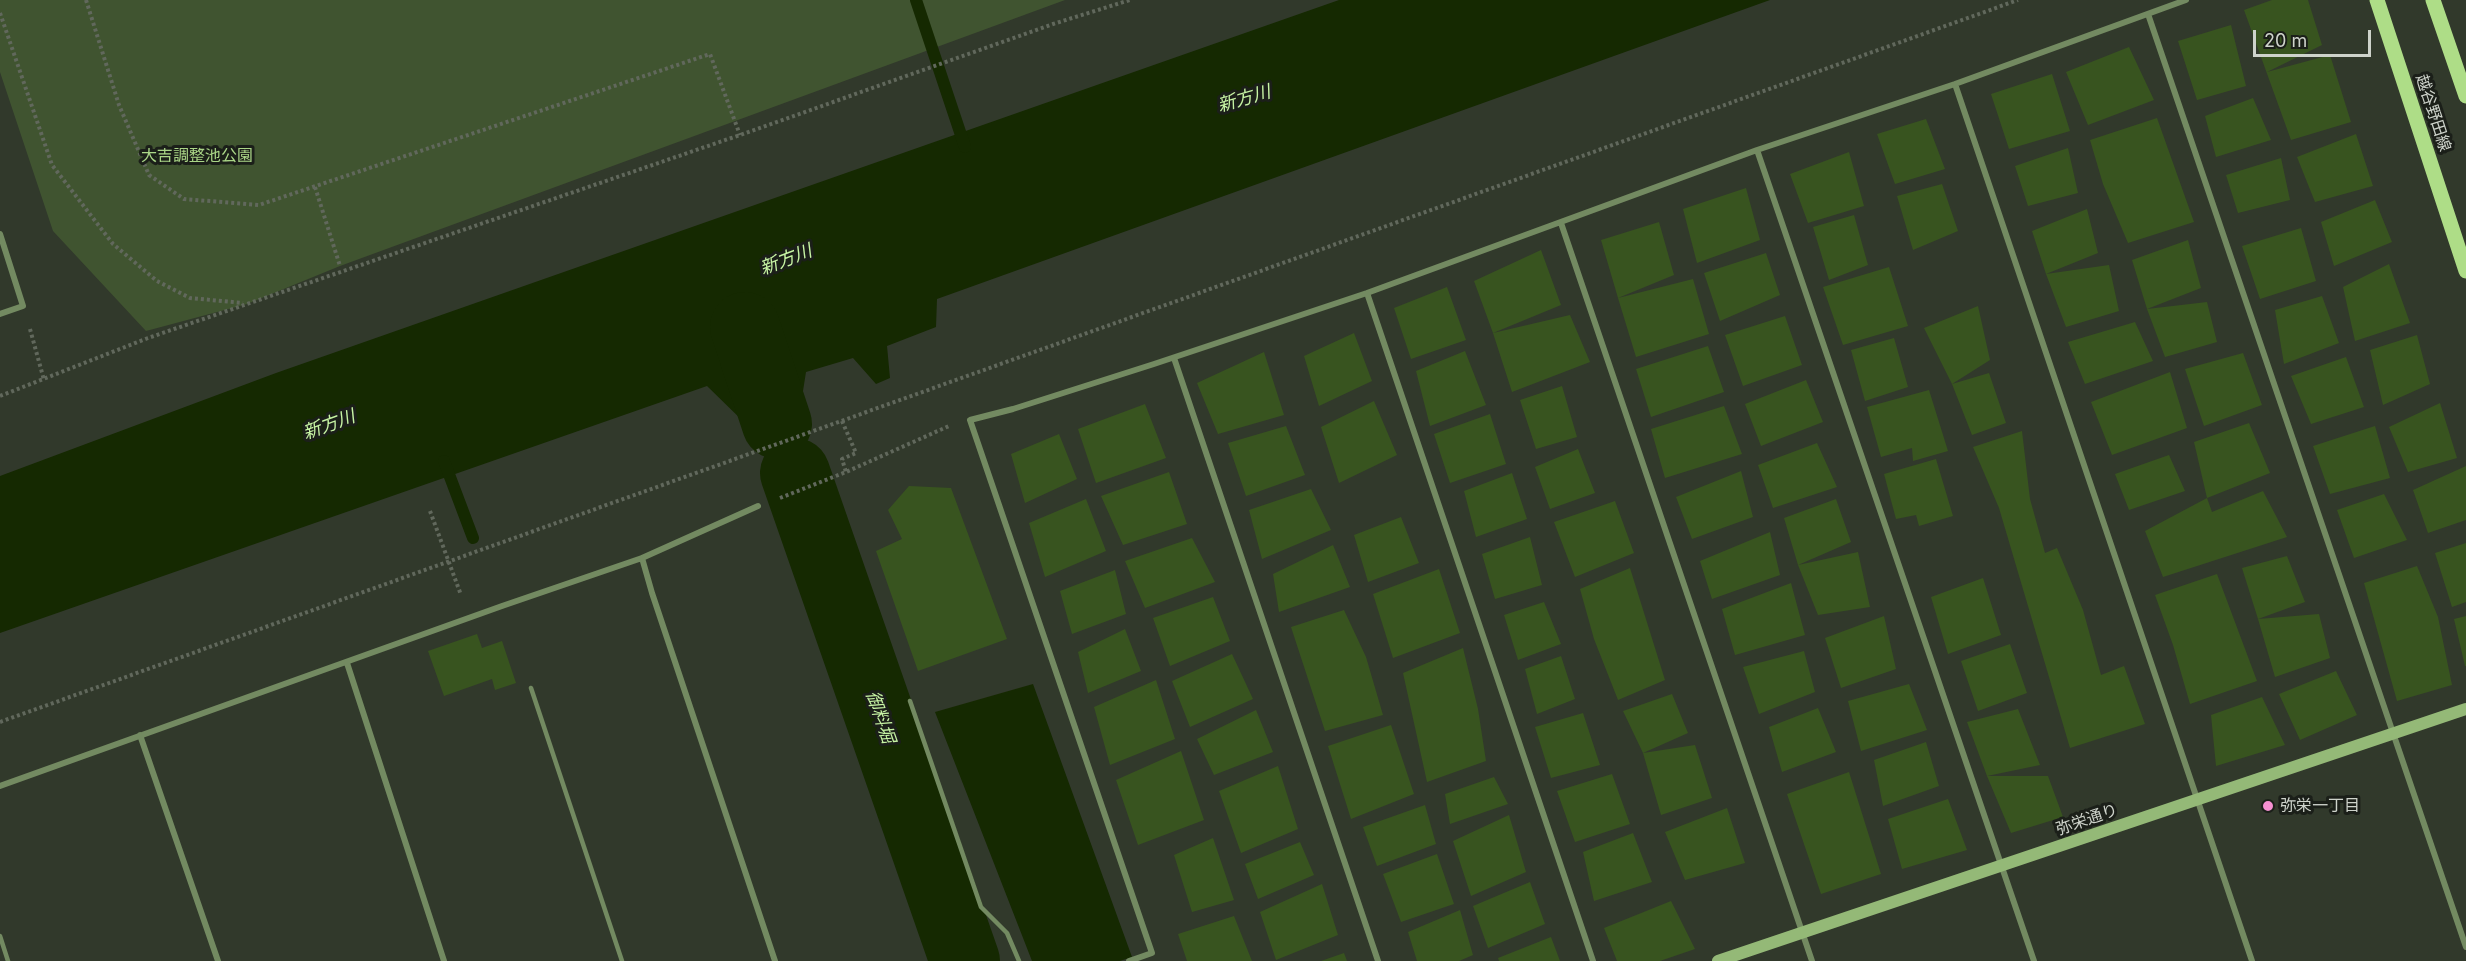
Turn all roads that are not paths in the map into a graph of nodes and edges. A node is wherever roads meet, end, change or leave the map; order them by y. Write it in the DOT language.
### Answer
graph roads {
  1 [pos="2186,0"];
  2 [pos="2377,0"];
  3 [pos="2433,0"];
  4 [pos="2148,14"];
  5 [pos="1955,84"];
  6 [pos="2466,96"];
  7 [pos="1756,150"];
  8 [pos="1562,223"];
  9 [pos="0,234"];
  10 [pos="2466,271"];
  11 [pos="1367,293"];
  12 [pos="0,314"];
  13 [pos="1173,358"];
  14 [pos="758,506"];
  15 [pos="642,558"];
  16 [pos="347,663"];
  17 [pos="531,688"];
  18 [pos="910,701"];
  19 [pos="2466,709"];
  20 [pos="2394,734"];
  21 [pos="140,735"];
  22 [pos="0,786"];
  23 [pos="2198,800"];
  24 [pos="2002,866"];
  25 [pos="1803,933"];
  26 [pos="0,936"];
  27 [pos="2466,947"];
  28 [pos="1152,953"];
  29 [pos="8,961"];
  30 [pos="218,961"];
  31 [pos="444,961"];
  32 [pos="622,961"];
  33 [pos="775,961"];
  34 [pos="1019,961"];
  35 [pos="1130,961"];
  36 [pos="1155,961"];
  37 [pos="1378,961"];
  38 [pos="1593,961"];
  39 [pos="1719,961"];
  40 [pos="1812,961"];
  41 [pos="2034,961"];
  42 [pos="2252,961"];
  1 -- 4 [label="street"];
  2 -- 10 [label="main road, 越谷野田線"];
  3 -- 6 [label="main road"];
  4 -- 5 [label="street"];
  4 -- 20 [label="street"];
  5 -- 7 [label="street"];
  5 -- 23 [label="street"];
  7 -- 8 [label="street"];
  7 -- 24 [label="street"];
  8 -- 11 [label="street"];
  8 -- 25 [label="street"];
  9 -- 12 [label="street"];
  11 -- 13 [label="street"];
  11 -- 38 [label="street"];
  13 -- 28 [label="street"];
  13 -- 37 [label="street"];
  14 -- 15 [label="street"];
  15 -- 16 [label="street"];
  15 -- 33 [label="street"];
  16 -- 21 [label="street"];
  16 -- 31 [label="street"];
  17 -- 32 [label="lane"];
  18 -- 34 [label="lane"];
  19 -- 20 [label="street, 弥栄通り"];
  20 -- 23 [label="street, 弥栄通り"];
  20 -- 27 [label="street"];
  21 -- 22 [label="street"];
  21 -- 30 [label="street"];
  23 -- 24 [label="street, 弥栄通り"];
  23 -- 42 [label="street"];
  24 -- 25 [label="street, 弥栄通り"];
  24 -- 41 [label="street"];
  25 -- 39 [label="street, 弥栄通り"];
  25 -- 40 [label="street"];
  26 -- 29 [label="lane"];
  28 -- 35 [label="street"];
  28 -- 36 [label="lane"];
}
